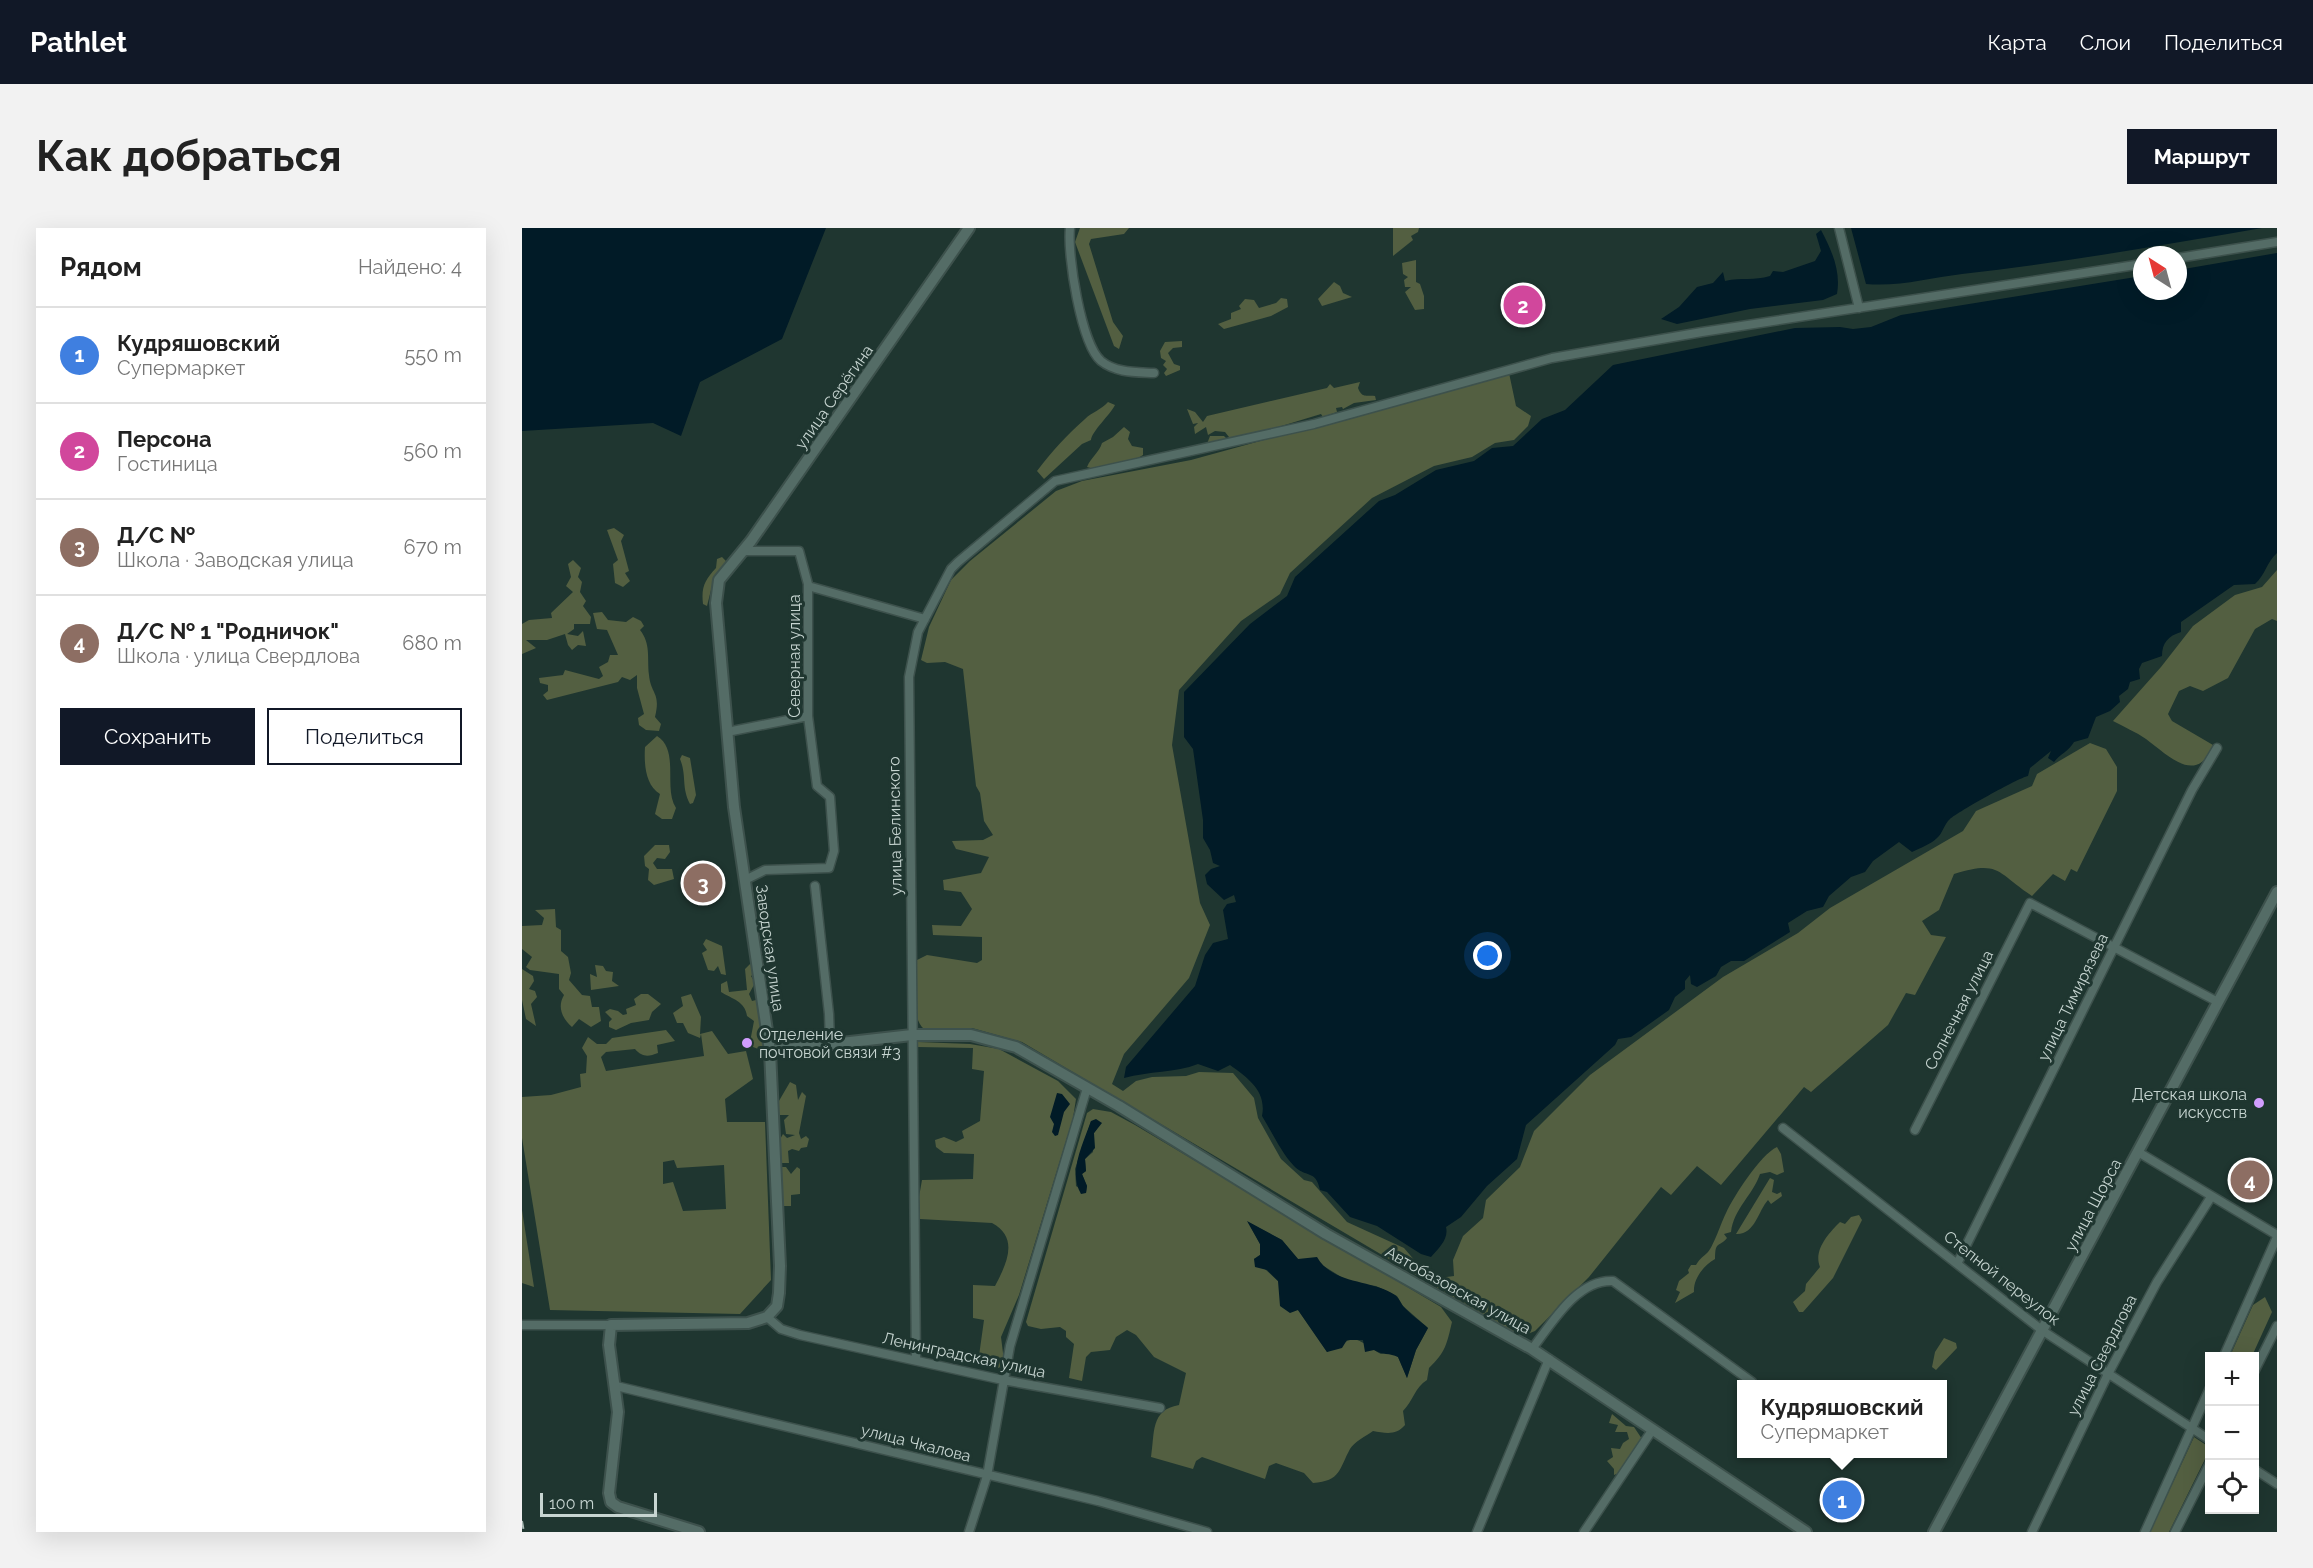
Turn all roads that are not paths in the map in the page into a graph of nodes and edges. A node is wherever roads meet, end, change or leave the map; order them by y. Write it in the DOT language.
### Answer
graph roads {
  1 [pos="969,228"];
  2 [pos="1070,228"];
  3 [pos="1839,228"];
  4 [pos="2277,242"];
  5 [pos="2187,257"];
  6 [pos="2133,265"];
  7 [pos="1859,308"];
  8 [pos="1154,374"];
  9 [pos="743,551"];
  10 [pos="719,580"];
  11 [pos="808,586"];
  12 [pos="925,619"];
  13 [pos="808,716"];
  14 [pos="727,732"];
  15 [pos="2217,747"];
  16 [pos="745,880"];
  17 [pos="815,886"];
  18 [pos="2277,892"];
  19 [pos="2115,946"];
  20 [pos="2218,1002"];
  21 [pos="912,1035"];
  22 [pos="830,1044"];
  23 [pos="770,1051"];
  24 [pos="1087,1088"];
  25 [pos="1783,1128"];
  26 [pos="1915,1130"];
  27 [pos="2138,1152"];
  28 [pos="2211,1197"];
  29 [pos="2277,1236"];
  30 [pos="1958,1262"];
  31 [pos="767,1317"];
  32 [pos="522,1325"];
  33 [pos="611,1325"];
  34 [pos="2277,1326"];
  35 [pos="2043,1331"];
  36 [pos="1532,1348"];
  37 [pos="2226,1352"];
  38 [pos="1549,1359"];
  39 [pos="916,1360"];
  40 [pos="2259,1362"];
  41 [pos="2108,1374"];
  42 [pos="1003,1380"];
  43 [pos="1749,1380"];
  44 [pos="616,1386"];
  45 [pos="2205,1399"];
  46 [pos="1160,1408"];
  47 [pos="2192,1428"];
  48 [pos="1653,1429"];
  49 [pos="2205,1437"];
  50 [pos="2259,1472"];
  51 [pos="2205,1473"];
  52 [pos="987,1476"];
  53 [pos="2277,1484"];
  54 [pos="699,1532"];
  55 [pos="969,1532"];
  56 [pos="1207,1532"];
  57 [pos="1477,1532"];
  58 [pos="1584,1532"];
  59 [pos="1806,1532"];
  60 [pos="1934,1532"];
  61 [pos="2032,1532"];
  62 [pos="2145,1532"];
  63 [pos="2175,1532"];
  1 -- 9 [label="street, улица Серёгина"];
  2 -- 8 [label="street"];
  3 -- 7 [label="street"];
  4 -- 5 [label="street"];
  6 -- 7 [label="street, улица Белинского"];
  7 -- 12 [label="street, улица Белинского"];
  9 -- 10 [label="street, улица Серёгина"];
  9 -- 11 [label="street, Северная улица"];
  10 -- 14 [label="street, Заводская улица"];
  11 -- 12 [label="street"];
  11 -- 13 [label="street, Северная улица"];
  12 -- 21 [label="street, улица Белинского"];
  13 -- 14 [label="street"];
  13 -- 16 [label="street, Северная улица"];
  14 -- 16 [label="street, Заводская улица"];
  15 -- 19 [label="street, улица Тимирязева"];
  16 -- 23 [label="street, Заводская улица"];
  17 -- 22 [label="street"];
  18 -- 20 [label="street, улица Щорса"];
  19 -- 20 [label="street"];
  19 -- 26 [label="street, Солнечная улица"];
  19 -- 30 [label="street, улица Тимирязева"];
  20 -- 27 [label="street, улица Щорса"];
  21 -- 22 [label="street"];
  21 -- 24 [label="street"];
  21 -- 39 [label="street, улица Белинского"];
  22 -- 23 [label="street"];
  23 -- 31 [label="street, Заводская улица"];
  24 -- 36 [label="street, Автобазовская улица"];
  24 -- 42 [label="street"];
  25 -- 30 [label="street, Степной переулок"];
  27 -- 28 [label="street"];
  27 -- 35 [label="street, улица Щорса"];
  28 -- 29 [label="street"];
  28 -- 41 [label="street, улица Свердлова"];
  29 -- 37 [label="street"];
  30 -- 35 [label="street, Степной переулок"];
  31 -- 33 [label="street"];
  31 -- 39 [label="street, Ленинградская улица"];
  32 -- 33 [label="street"];
  33 -- 44 [label="street"];
  34 -- 40 [label="street"];
  35 -- 41 [label="street, Степной переулок"];
  35 -- 60 [label="street, улица Щорса"];
  36 -- 38 [label="street, Автобазовская улица"];
  36 -- 43 [label="street"];
  38 -- 48 [label="street, Автобазовская улица"];
  38 -- 57 [label="street"];
  39 -- 42 [label="street, Ленинградская улица"];
  41 -- 47 [label="street, Степной переулок"];
  41 -- 61 [label="street, улица Свердлова"];
  42 -- 46 [label="street, Ленинградская улица"];
  42 -- 52 [label="street"];
  44 -- 52 [label="street, улица Чкалова"];
  44 -- 54 [label="street"];
  45 -- 47 [label="street"];
  47 -- 49 [label="street, Степной переулок"];
  47 -- 62 [label="street"];
  48 -- 58 [label="street"];
  48 -- 59 [label="street, Автобазовская улица"];
  50 -- 53 [label="street"];
  51 -- 63 [label="street"];
  52 -- 55 [label="street"];
  52 -- 56 [label="street, улица Чкалова"];
}
